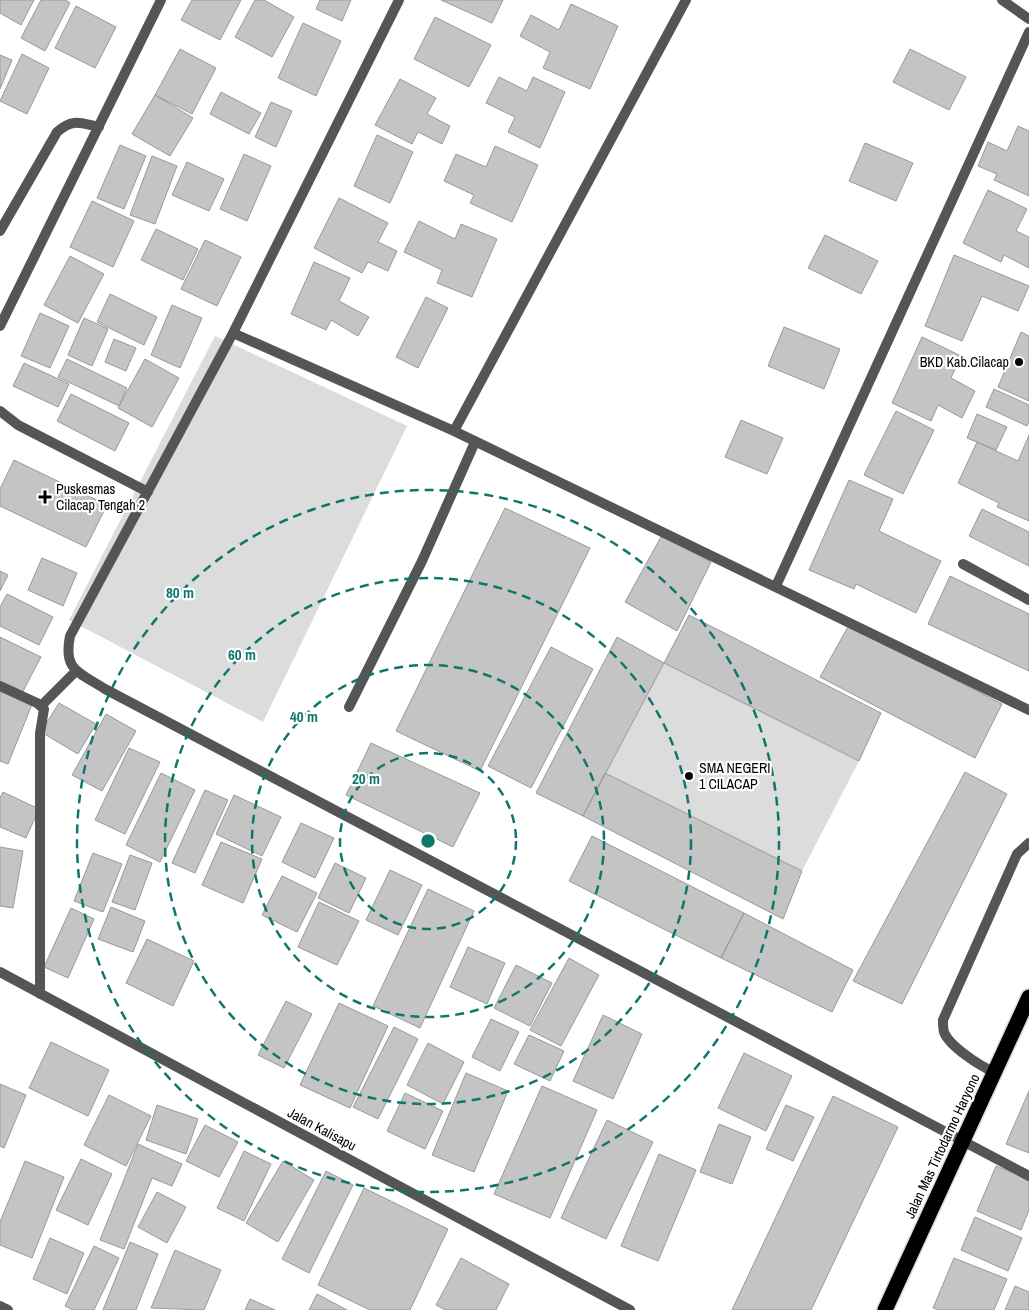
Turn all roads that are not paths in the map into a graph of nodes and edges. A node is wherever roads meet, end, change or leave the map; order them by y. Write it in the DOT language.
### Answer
graph roads {
  1 [pos="161,0"];
  2 [pos="399,0"];
  3 [pos="686,0"];
  4 [pos="1002,0"];
  5 [pos="1029,18"];
  6 [pos="1029,32"];
  7 [pos="99,128"];
  8 [pos="0,231"];
  9 [pos="0,326"];
  10 [pos="233,333"];
  11 [pos="0,411"];
  12 [pos="454,431"];
  13 [pos="475,442"];
  14 [pos="148,492"];
  15 [pos="964,564"];
  16 [pos="776,586"];
  17 [pos="1029,600"];
  18 [pos="76,670"];
  19 [pos="0,686"];
  20 [pos="41,706"];
  21 [pos="349,707"];
  22 [pos="1029,710"];
  23 [pos="1029,843"];
  24 [pos="0,972"];
  25 [pos="40,994"];
  26 [pos="1029,997"];
  27 [pos="994,1072"];
  28 [pos="962,1141"];
  29 [pos="1029,1176"];
  30 [pos="0,1306"];
  31 [pos="8,1310"];
  32 [pos="630,1310"];
  33 [pos="885,1310"];
  1 -- 7 [label="street"];
  2 -- 10 [label="street"];
  3 -- 12 [label="street"];
  4 -- 5 [label="street"];
  6 -- 16 [label="street"];
  7 -- 8 [label="street"];
  7 -- 9 [label="street"];
  10 -- 12 [label="street"];
  10 -- 14 [label="street"];
  11 -- 14 [label="street"];
  12 -- 13 [label="street"];
  13 -- 16 [label="street"];
  13 -- 21 [label="street"];
  14 -- 18 [label="street"];
  15 -- 17 [label="street"];
  16 -- 22 [label="street"];
  18 -- 20 [label="street"];
  18 -- 28 [label="street"];
  19 -- 20 [label="street"];
  20 -- 25 [label="street"];
  23 -- 27 [label="street"];
  24 -- 25 [label="street, Jalan Kalisapu"];
  25 -- 32 [label="street, Jalan Kalisapu"];
  26 -- 27 [label="highway, Jalan Mas Tirtodarmo Haryono"];
  27 -- 28 [label="highway, Jalan Mas Tirtodarmo Haryono"];
  28 -- 29 [label="street"];
  28 -- 33 [label="highway, Jalan Mas Tirtodarmo Haryono"];
  30 -- 31 [label="street"];
}
